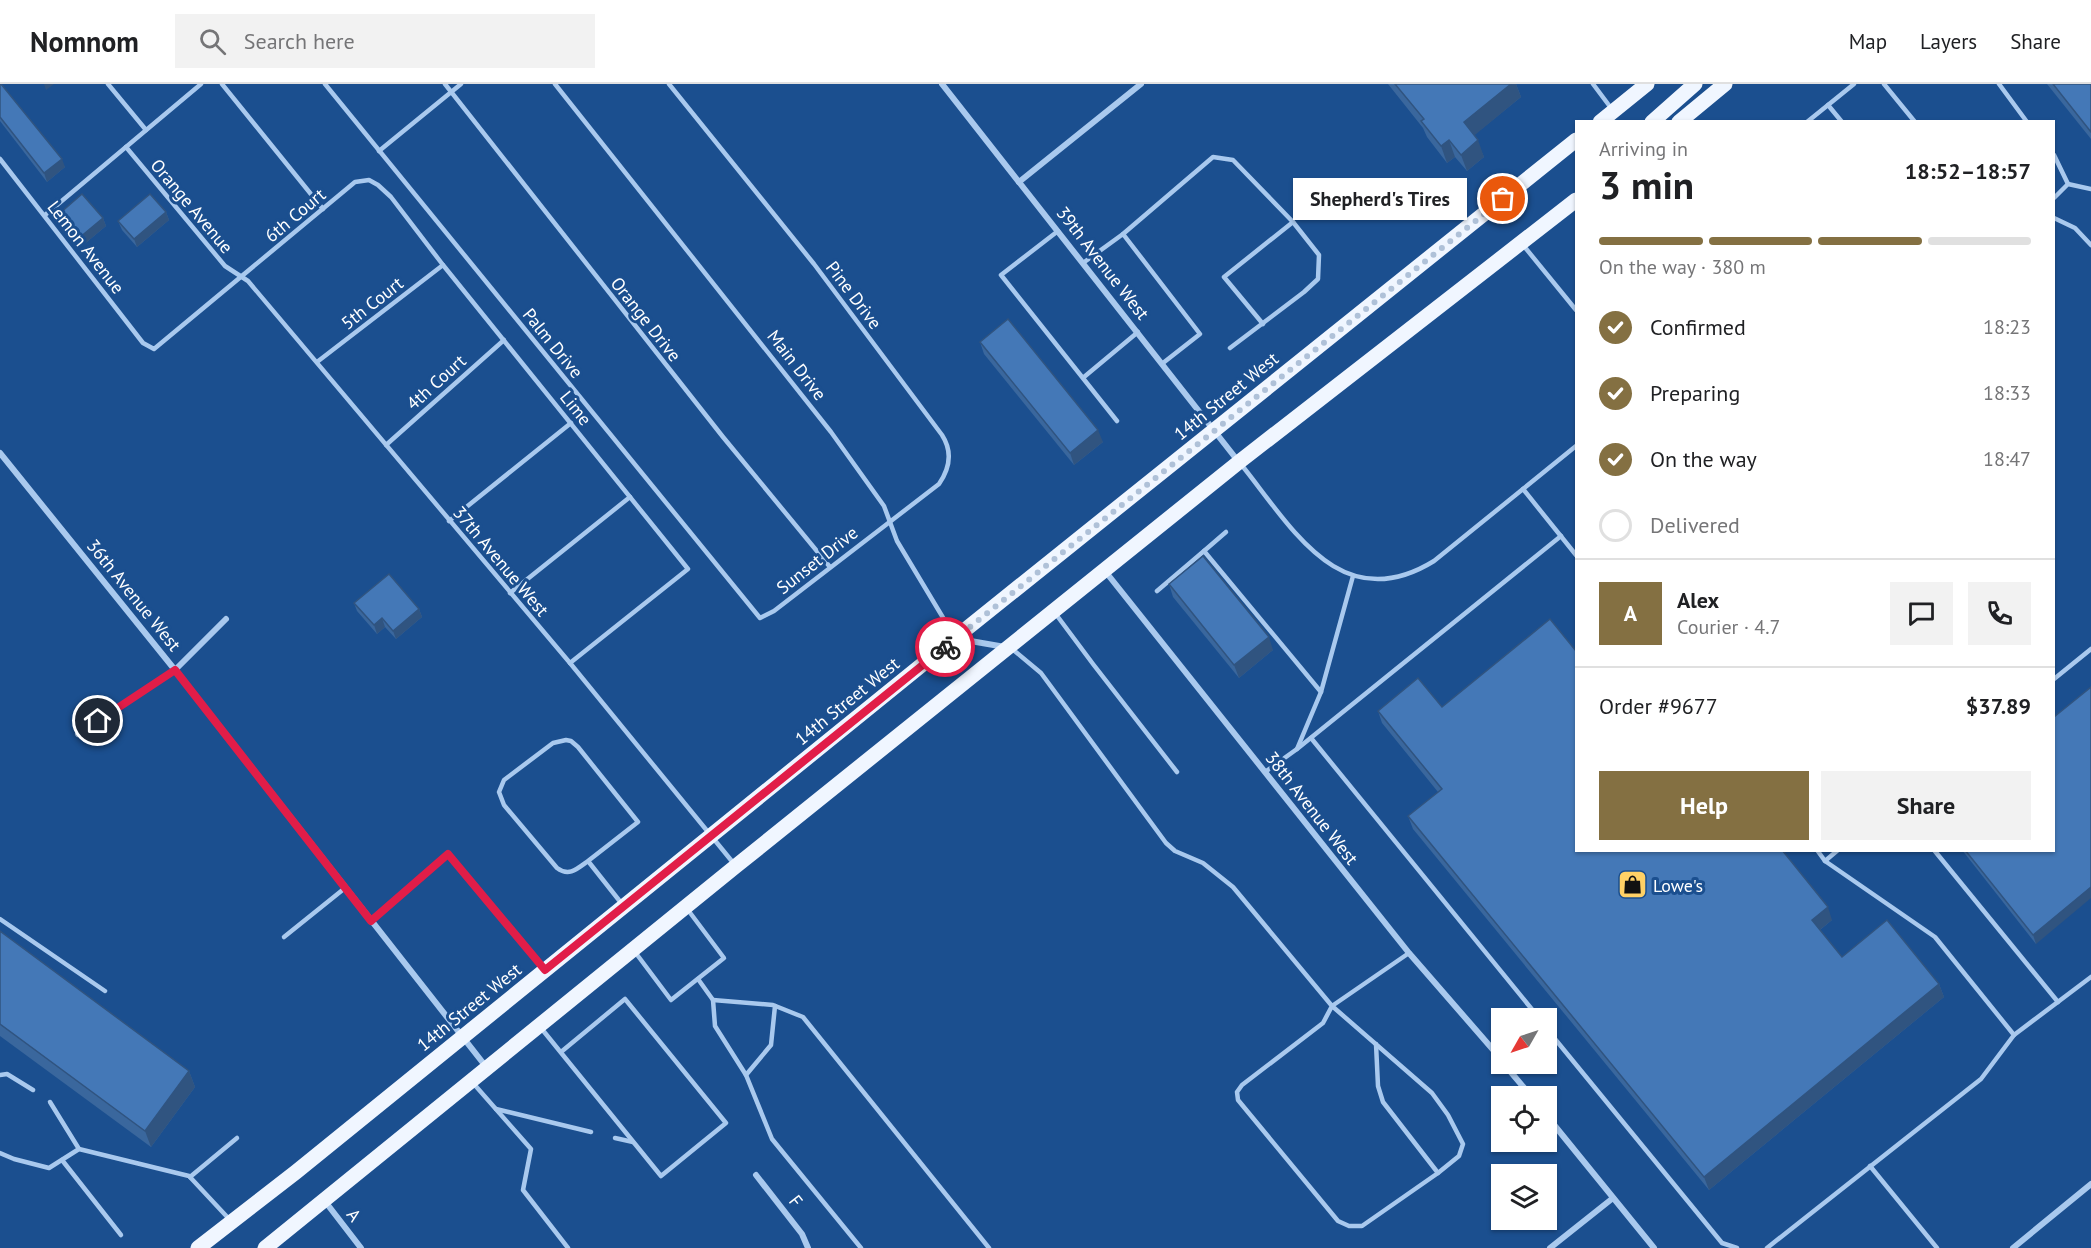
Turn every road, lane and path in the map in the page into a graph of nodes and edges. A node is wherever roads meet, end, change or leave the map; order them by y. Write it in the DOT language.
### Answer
graph roads {
  1 [pos="108,84"];
  2 [pos="201,84"];
  3 [pos="222,84"];
  4 [pos="325,84"];
  5 [pos="445,84"];
  6 [pos="461,84"];
  7 [pos="555,84"];
  8 [pos="669,84"];
  9 [pos="942,84"];
  10 [pos="1141,84"];
  11 [pos="1593,84"];
  12 [pos="1647,84"];
  13 [pos="1695,84"];
  14 [pos="1725,84"];
  15 [pos="1854,84"];
  16 [pos="1884,84"];
  17 [pos="1998,84"];
  18 [pos="451,92"];
  19 [pos="1828,105"];
  20 [pos="1613,111"];
  21 [pos="1602,120"];
  22 [pos="1654,120"];
  23 [pos="1681,120"];
  24 [pos="1809,120"];
  25 [pos="1840,120"];
  26 [pos="1913,120"];
  27 [pos="2025,120"];
  28 [pos="146,130"];
  29 [pos="1575,141"];
  30 [pos="126,147"];
  31 [pos="379,151"];
  32 [pos="2055,157"];
  33 [pos="0,159"];
  34 [pos="1019,182"];
  35 [pos="2068,184"];
  36 [pos="2091,189"];
  37 [pos="2055,197"];
  38 [pos="1575,200"];
  39 [pos="323,209"];
  40 [pos="45,215"];
  41 [pos="2055,218"];
  42 [pos="1293,222"];
  43 [pos="1058,231"];
  44 [pos="1123,234"];
  45 [pos="1522,242"];
  46 [pos="2091,245"];
  47 [pos="1083,263"];
  48 [pos="443,265"];
  49 [pos="242,277"];
  50 [pos="1575,307"];
  51 [pos="1263,324"];
  52 [pos="1138,332"];
  53 [pos="504,340"];
  54 [pos="1230,348"];
  55 [pos="154,349"];
  56 [pos="317,362"];
  57 [pos="1163,363"];
  58 [pos="1084,377"];
  59 [pos="1117,421"];
  60 [pos="571,423"];
  61 [pos="1215,430"];
  62 [pos="386,445"];
  63 [pos="1575,447"];
  64 [pos="0,453"];
  65 [pos="1239,462"];
  66 [pos="1522,489"];
  67 [pos="630,497"];
  68 [pos="449,521"];
  69 [pos="888,521"];
  70 [pos="1226,532"];
  71 [pos="1561,536"];
  72 [pos="1204,551"];
  73 [pos="1575,554"];
  74 [pos="830,567"];
  75 [pos="1104,570"];
  76 [pos="1353,576"];
  77 [pos="1157,591"];
  78 [pos="510,593"];
  79 [pos="1054,611"];
  80 [pos="760,618"];
  81 [pos="226,619"];
  82 [pos="955,638"];
  83 [pos="1009,648"];
  84 [pos="2091,649"];
  85 [pos="570,663"];
  86 [pos="175,670"];
  87 [pos="2055,678"];
  88 [pos="1321,692"];
  89 [pos="78,734"];
  90 [pos="1311,738"];
  91 [pos="1297,749"];
  92 [pos="1177,772"];
  93 [pos="1265,772"];
  94 [pos="711,835"];
  95 [pos="1818,852"];
  96 [pos="1836,852"];
  97 [pos="1936,852"];
  98 [pos="588,861"];
  99 [pos="1825,861"];
  100 [pos="736,866"];
  101 [pos="345,888"];
  102 [pos="624,906"];
  103 [pos="686,908"];
  104 [pos="0,919"];
  105 [pos="371,921"];
  106 [pos="284,937"];
  107 [pos="634,950"];
  108 [pos="1409,954"];
  109 [pos="545,970"];
  110 [pos="2091,977"];
  111 [pos="698,979"];
  112 [pos="105,991"];
  113 [pos="713,1000"];
  114 [pos="2058,1002"];
  115 [pos="775,1006"];
  116 [pos="1332,1006"];
  117 [pos="1531,1008"];
  118 [pos="540,1025"];
  119 [pos="2014,1035"];
  120 [pos="462,1037"];
  121 [pos="1557,1041"];
  122 [pos="1376,1044"];
  123 [pos="1491,1048"];
  124 [pos="561,1052"];
  125 [pos="487,1068"];
  126 [pos="1513,1074"];
  127 [pos="0,1075"];
  128 [pos="746,1075"];
  129 [pos="471,1081"];
  130 [pos="1523,1086"];
  131 [pos="33,1090"];
  132 [pos="50,1102"];
  133 [pos="496,1109"];
  134 [pos="1557,1129"];
  135 [pos="591,1132"];
  136 [pos="615,1137"];
  137 [pos="237,1138"];
  138 [pos="633,1142"];
  139 [pos="79,1149"];
  140 [pos="0,1153"];
  141 [pos="62,1160"];
  142 [pos="1870,1166"];
  143 [pos="1438,1173"];
  144 [pos="756,1175"];
  145 [pos="190,1177"];
  146 [pos="2091,1184"];
  147 [pos="1613,1198"];
  148 [pos="324,1200"];
  149 [pos="232,1222"];
  150 [pos="121,1235"];
  151 [pos="198,1248"];
  152 [pos="265,1248"];
  153 [pos="360,1248"];
  154 [pos="568,1248"];
  155 [pos="808,1248"];
  156 [pos="861,1248"];
  157 [pos="989,1248"];
  158 [pos="1550,1248"];
  159 [pos="1654,1248"];
  160 [pos="1737,1248"];
  161 [pos="1767,1248"];
  162 [pos="1937,1248"];
  163 [pos="2013,1248"];
  1 -- 28 [label="lane"];
  2 -- 28 [label="lane"];
  3 -- 39 [label="lane"];
  4 -- 31 [label="lane, Palm Drive"];
  5 -- 18 [label="lane, Orange Drive"];
  6 -- 18 [label="lane"];
  7 -- 69 [label="lane, Main Drive"];
  8 -- 69 [label="lane, Pine Drive"];
  9 -- 34 [label="street, 39th Avenue West"];
  10 -- 34 [label="street"];
  11 -- 20 [label="lane"];
  12 -- 20 [label="main road"];
  13 -- 22 [label="main road"];
  14 -- 23 [label="main road"];
  15 -- 19 [label="lane"];
  16 -- 26 [label="lane"];
  17 -- 27 [label="lane"];
  18 -- 31 [label="lane"];
  18 -- 74 [label="lane, Orange Drive"];
  19 -- 24 [label="lane"];
  19 -- 25 [label="lane"];
  20 -- 21 [label="main road"];
  28 -- 30 [label="lane"];
  29 -- 61 [label="main road, 14th Street West"];
  30 -- 40 [label="lane"];
  30 -- 49 [label="lane, Orange Avenue"];
  31 -- 80 [label="lane, Palm Drive"];
  32 -- 35 [label="lane"];
  33 -- 40 [label="lane, Lemon Avenue"];
  34 -- 43 [label="street, 39th Avenue West"];
  35 -- 36 [label="lane"];
  35 -- 37 [label="lane"];
  38 -- 45 [label="main road"];
  39 -- 48 [label="lane, 6th Court"];
  39 -- 49 [label="lane, 6th Court"];
  40 -- 55 [label="lane, Lemon Avenue"];
  41 -- 46 [label="lane"];
  42 -- 44 [label="lane"];
  42 -- 51 [label="lane"];
  42 -- 51 [label="lane"];
  43 -- 47 [label="street, 39th Avenue West"];
  43 -- 58 [label="lane"];
  44 -- 47 [label="lane"];
  44 -- 57 [label="lane"];
  45 -- 50 [label="lane"];
  45 -- 65 [label="main road"];
  47 -- 52 [label="street, 39th Avenue West"];
  48 -- 53 [label="lane, Lime"];
  48 -- 56 [label="lane, 5th Court"];
  49 -- 55 [label="lane, 6th Court"];
  49 -- 56 [label="lane, 37th Avenue West"];
  51 -- 54 [label="lane"];
  52 -- 57 [label="street, 39th Avenue West"];
  52 -- 58 [label="lane"];
  53 -- 60 [label="lane, Lime"];
  53 -- 62 [label="lane, 4th Court"];
  56 -- 62 [label="lane, 37th Avenue West"];
  57 -- 61 [label="street, 39th Avenue West"];
  58 -- 59 [label="lane"];
  60 -- 67 [label="lane, Lime"];
  60 -- 68 [label="lane"];
  61 -- 65 [label="street, 39th Avenue West"];
  61 -- 82 [label="main road, 14th Street West"];
  62 -- 68 [label="lane, 37th Avenue West"];
  63 -- 66 [label="lane"];
  64 -- 86 [label="street, 36th Avenue West"];
  65 -- 75 [label="main road"];
  65 -- 76 [label="lane"];
  66 -- 71 [label="lane"];
  66 -- 76 [label="lane"];
  67 -- 78 [label="lane"];
  67 -- 85 [label="lane, Lime"];
  68 -- 78 [label="lane, 37th Avenue West"];
  69 -- 74 [label="lane, Sunset Drive"];
  69 -- 82 [label="lane, Main Drive"];
  70 -- 72 [label="lane"];
  71 -- 73 [label="lane"];
  71 -- 90 [label="lane"];
  72 -- 77 [label="lane"];
  72 -- 88 [label="lane"];
  74 -- 80 [label="lane, Sunset Drive"];
  75 -- 79 [label="main road"];
  75 -- 93 [label="street, 38th Avenue West"];
  76 -- 88 [label="lane"];
  78 -- 85 [label="lane, 37th Avenue West"];
  79 -- 83 [label="main road"];
  79 -- 92 [label="lane"];
  81 -- 86 [label="street"];
  82 -- 83 [label="street"];
  82 -- 94 [label="main road, 14th Street West"];
  83 -- 100 [label="main road"];
  83 -- 116 [label="lane"];
  84 -- 87 [label="lane"];
  85 -- 94 [label="lane, 37th Avenue West"];
  86 -- 89 [label="street"];
  86 -- 101 [label="street, 36th Avenue West"];
  88 -- 91 [label="lane"];
  90 -- 91 [label="lane"];
  90 -- 117 [label="lane"];
  91 -- 93 [label="lane"];
  93 -- 108 [label="street, 38th Avenue West"];
  94 -- 100 [label="lane, 37th Avenue West"];
  94 -- 102 [label="main road, 14th Street West"];
  95 -- 99 [label="lane"];
  96 -- 99 [label="lane"];
  97 -- 114 [label="lane"];
  98 -- 98 [label="lane"];
  98 -- 102 [label="lane"];
  99 -- 119 [label="lane"];
  100 -- 103 [label="main road"];
  101 -- 105 [label="street, 36th Avenue West"];
  101 -- 106 [label="lane"];
  102 -- 109 [label="main road, 14th Street West"];
  103 -- 107 [label="main road"];
  103 -- 111 [label="lane"];
  104 -- 112 [label="lane"];
  105 -- 109 [label="lane"];
  105 -- 120 [label="street, 36th Avenue West"];
  107 -- 111 [label="lane"];
  107 -- 118 [label="main road"];
  108 -- 116 [label="lane"];
  108 -- 123 [label="street, 38th Avenue West"];
  109 -- 120 [label="main road, 14th Street West"];
  110 -- 114 [label="lane"];
  111 -- 113 [label="lane"];
  113 -- 115 [label="lane"];
  113 -- 128 [label="lane"];
  114 -- 119 [label="lane"];
  115 -- 128 [label="lane"];
  115 -- 157 [label="lane"];
  116 -- 122 [label="lane"];
  116 -- 143 [label="lane"];
  118 -- 124 [label="lane"];
  118 -- 125 [label="main road"];
  119 -- 142 [label="lane"];
  120 -- 125 [label="street, 36th Avenue West"];
  120 -- 149 [label="main road, 14th Street West"];
  121 -- 160 [label="lane"];
  122 -- 143 [label="lane"];
  122 -- 143 [label="lane"];
  124 -- 138 [label="lane"];
  124 -- 138 [label="lane"];
  125 -- 129 [label="main road"];
  126 -- 130 [label="street, 38th Avenue West"];
  127 -- 131 [label="lane"];
  128 -- 156 [label="lane"];
  129 -- 133 [label="lane"];
  129 -- 148 [label="main road"];
  132 -- 139 [label="lane"];
  133 -- 135 [label="lane"];
  133 -- 154 [label="lane"];
  134 -- 147 [label="street"];
  136 -- 138 [label="lane"];
  137 -- 145 [label="lane"];
  139 -- 141 [label="lane"];
  139 -- 145 [label="lane"];
  140 -- 141 [label="lane"];
  141 -- 150 [label="lane"];
  142 -- 161 [label="lane"];
  142 -- 162 [label="lane"];
  144 -- 155 [label="street, F"];
  145 -- 149 [label="lane"];
  146 -- 163 [label="street"];
  147 -- 158 [label="street"];
  147 -- 159 [label="street"];
  148 -- 152 [label="main road"];
  148 -- 153 [label="street, A"];
  149 -- 151 [label="main road, 14th Street West"];
}
